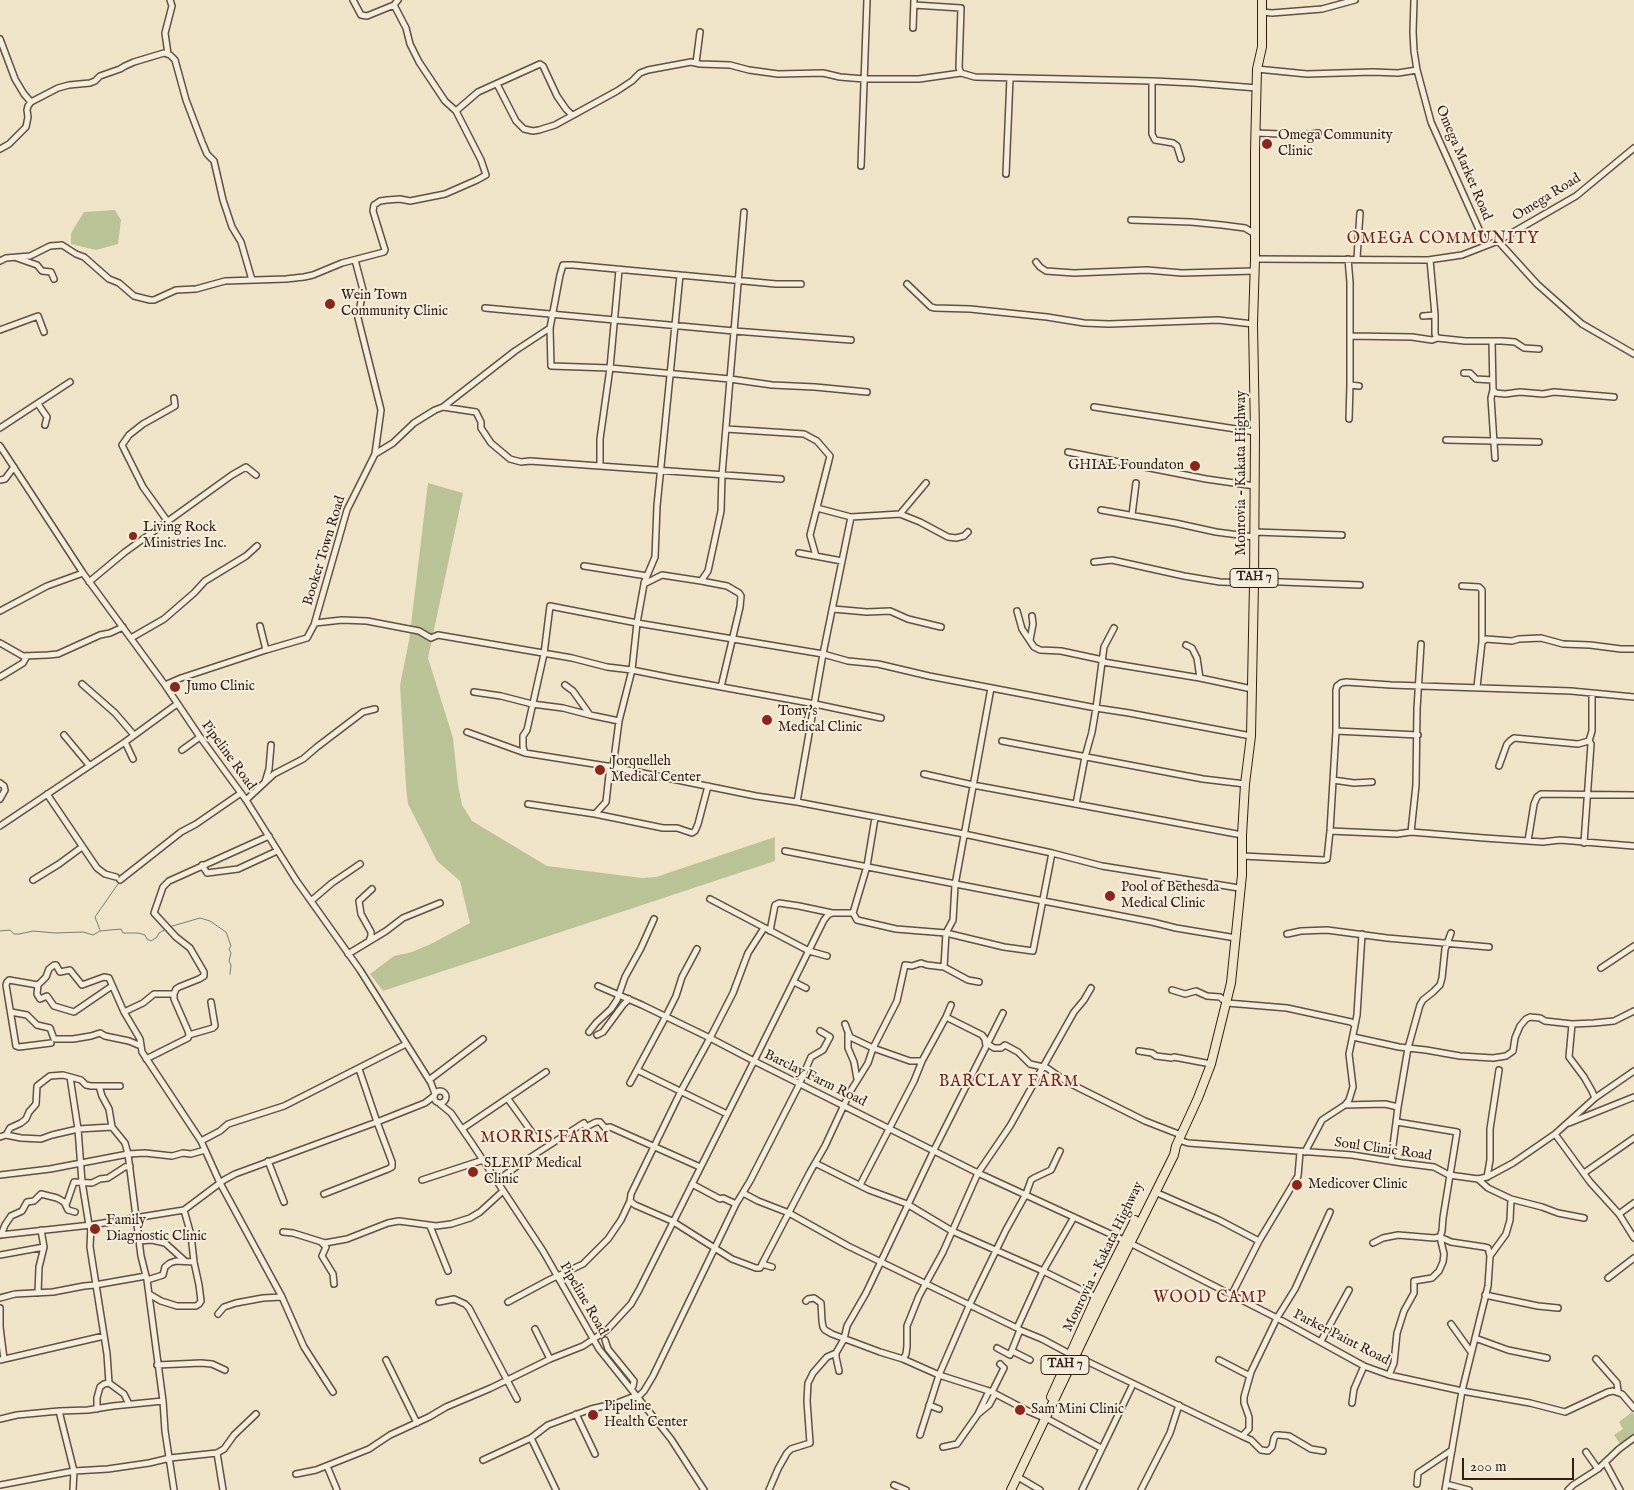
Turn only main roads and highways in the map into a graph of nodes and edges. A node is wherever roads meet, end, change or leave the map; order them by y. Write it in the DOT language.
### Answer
graph roads {
  1 [pos="1262,0"];
  2 [pos="1179,1140"];
  3 [pos="1127,1242"];
  4 [pos="1073,1355"];
  5 [pos="1044,1417"];
  6 [pos="1006,1490"];
  7 [pos="1011,1490"];
  1 -- 2 [label="highway, Monrovia - Kakata Highway / TAH 7"];
  2 -- 3 [label="highway, Monrovia - Kakata Highway / TAH 7"];
  2 -- 3 [label="highway, Monrovia - Kakata Highway / TAH 7"];
  3 -- 4 [label="highway, Monrovia - Kakata Highway / TAH 7"];
  3 -- 4 [label="highway, Monrovia - Kakata Highway / TAH 7"];
  4 -- 5 [label="highway, Monrovia - Kakata Highway / TAH 7"];
  5 -- 6 [label="highway, Monrovia - Kakata Highway / TAH 7"];
  5 -- 7 [label="highway, Monrovia - Kakata Highway / TAH 7"];
}
